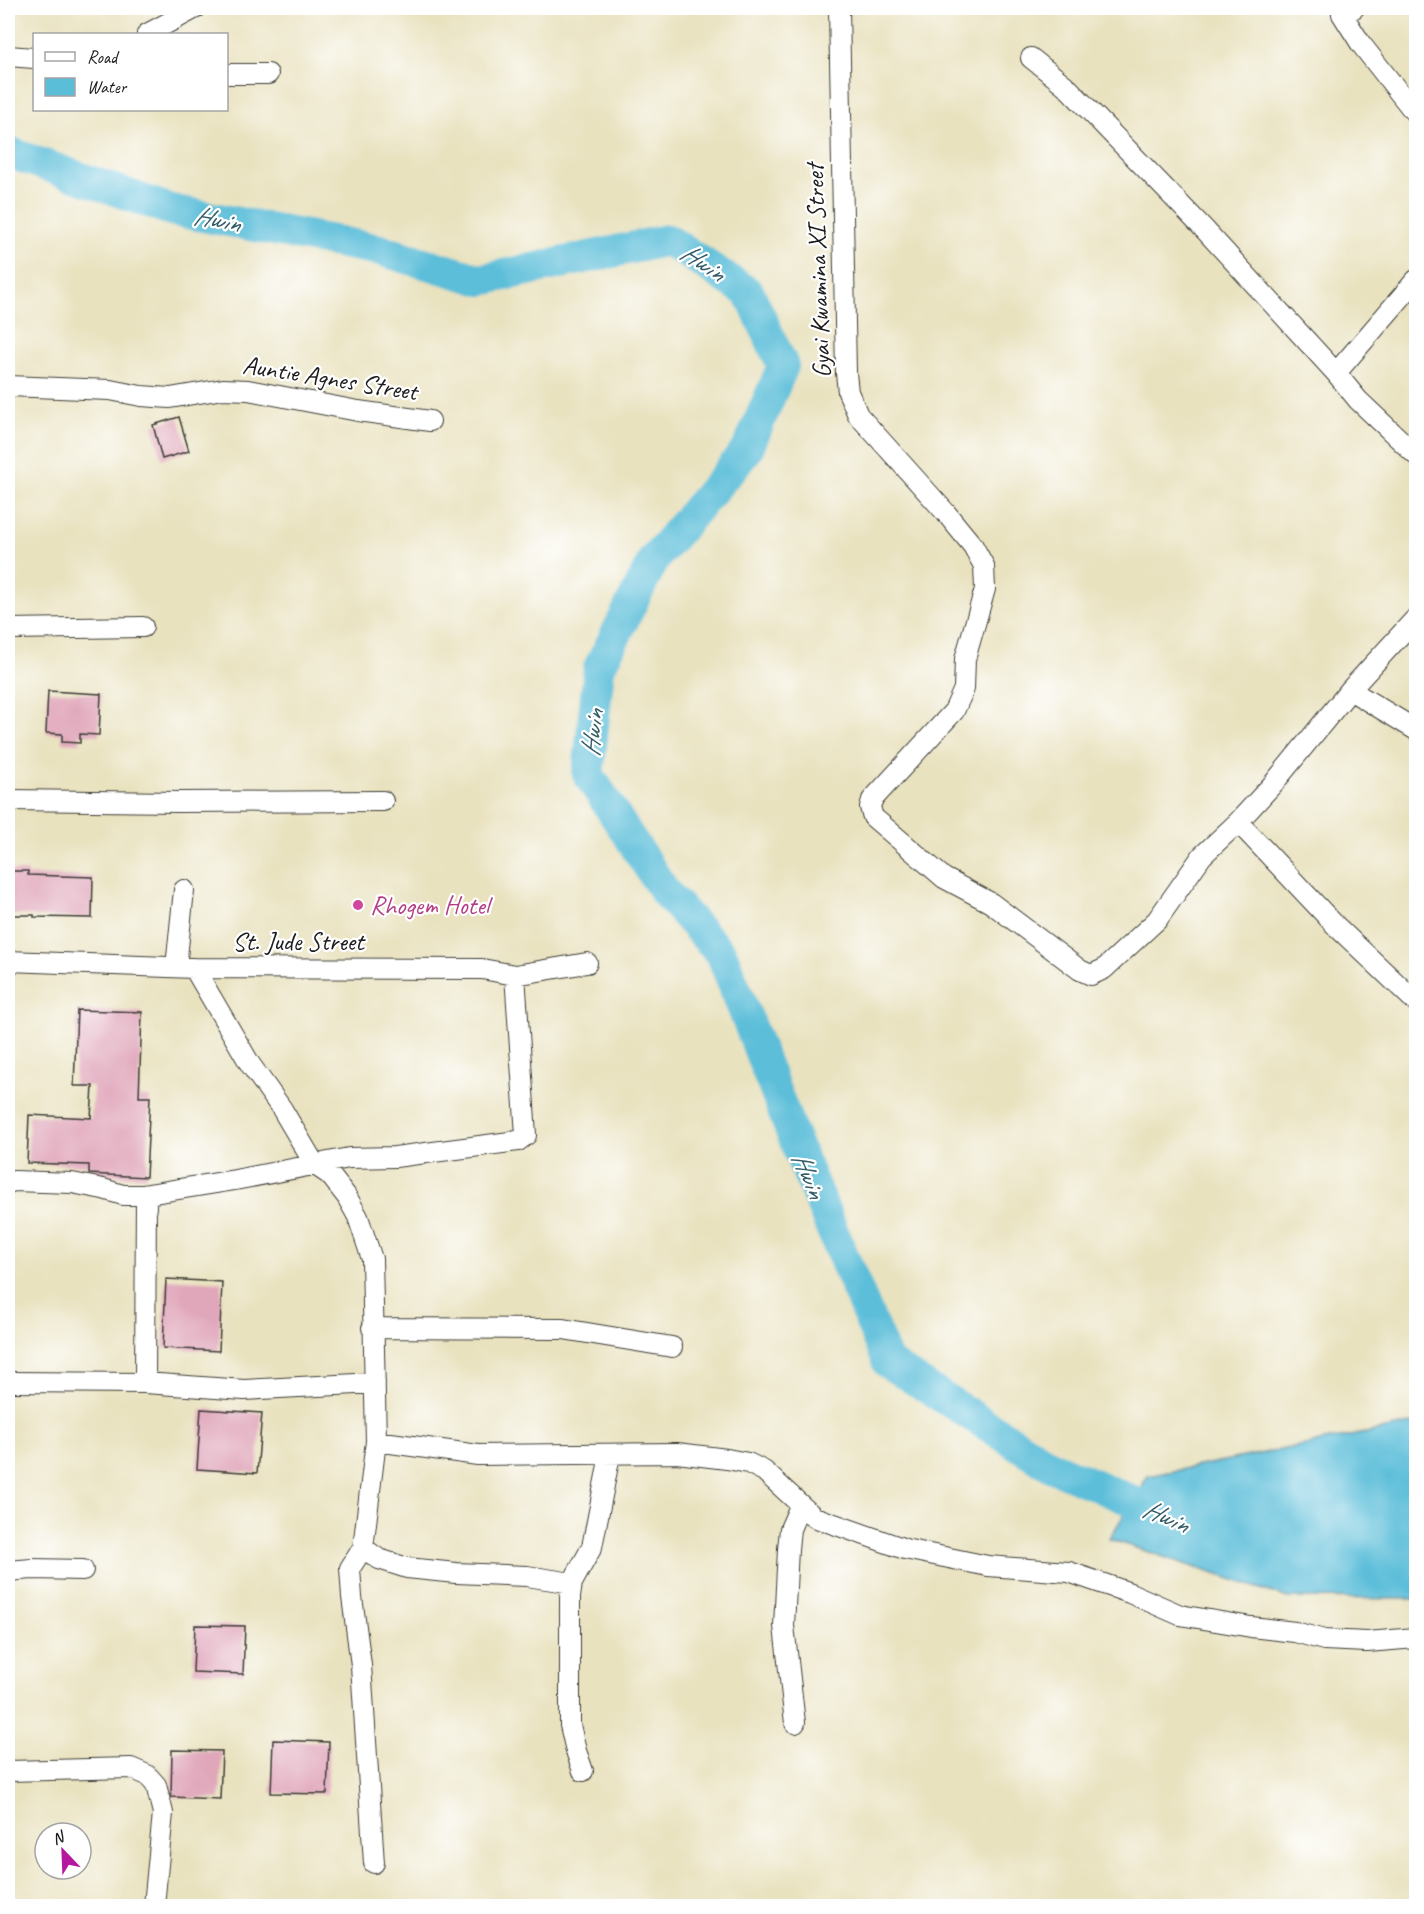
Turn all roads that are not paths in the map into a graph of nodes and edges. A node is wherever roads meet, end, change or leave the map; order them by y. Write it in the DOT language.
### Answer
graph roads {
  1 [pos="196,8"];
  2 [pos="838,8"];
  3 [pos="1344,10"];
  4 [pos="149,33"];
  5 [pos="8,56"];
  6 [pos="33,58"];
  7 [pos="1031,58"];
  8 [pos="228,74"];
  9 [pos="268,74"];
  10 [pos="1416,114"];
  11 [pos="1416,280"];
  12 [pos="1336,373"];
  13 [pos="8,386"];
  14 [pos="430,422"];
  15 [pos="1416,454"];
  16 [pos="1416,618"];
  17 [pos="143,627"];
  18 [pos="8,629"];
  19 [pos="1350,690"];
  20 [pos="1416,730"];
  21 [pos="8,800"];
  22 [pos="383,801"];
  23 [pos="1238,822"];
  24 [pos="184,890"];
  25 [pos="8,961"];
  26 [pos="587,963"];
  27 [pos="185,968"];
  28 [pos="515,975"];
  29 [pos="1416,1002"];
  30 [pos="315,1165"];
  31 [pos="8,1183"];
  32 [pos="146,1195"];
  33 [pos="372,1328"];
  34 [pos="672,1347"];
  35 [pos="8,1382"];
  36 [pos="145,1383"];
  37 [pos="375,1383"];
  38 [pos="376,1441"];
  39 [pos="610,1455"];
  40 [pos="800,1506"];
  41 [pos="363,1548"];
  42 [pos="83,1570"];
  43 [pos="8,1571"];
  44 [pos="572,1583"];
  45 [pos="1416,1638"];
  46 [pos="795,1723"];
  47 [pos="8,1771"];
  48 [pos="583,1771"];
  49 [pos="374,1863"];
  50 [pos="154,1906"];
  1 -- 4 [label="street"];
  2 -- 23 [label="street, Gyai Kwamina XI Street"];
  3 -- 10 [label="street"];
  5 -- 6 [label="street"];
  7 -- 12 [label="street"];
  8 -- 9 [label="street"];
  11 -- 12 [label="street"];
  12 -- 15 [label="street"];
  13 -- 14 [label="street, Auntie Agnes Street"];
  16 -- 19 [label="street"];
  17 -- 18 [label="street"];
  19 -- 20 [label="street"];
  19 -- 23 [label="street"];
  21 -- 22 [label="street"];
  23 -- 29 [label="street"];
  24 -- 27 [label="street"];
  25 -- 27 [label="street, St. Jude Street"];
  26 -- 28 [label="street, St. Jude Street"];
  27 -- 28 [label="street, St. Jude Street"];
  27 -- 30 [label="street"];
  28 -- 30 [label="street"];
  30 -- 32 [label="street"];
  30 -- 33 [label="street"];
  31 -- 32 [label="street"];
  32 -- 36 [label="street"];
  33 -- 34 [label="street"];
  33 -- 37 [label="street"];
  35 -- 36 [label="street"];
  36 -- 37 [label="street"];
  37 -- 38 [label="street"];
  38 -- 39 [label="street"];
  38 -- 41 [label="street"];
  39 -- 40 [label="street"];
  39 -- 44 [label="street"];
  40 -- 45 [label="street"];
  40 -- 46 [label="street"];
  41 -- 44 [label="street"];
  41 -- 49 [label="street"];
  42 -- 43 [label="street"];
  44 -- 48 [label="street"];
  47 -- 50 [label="street"];
}
